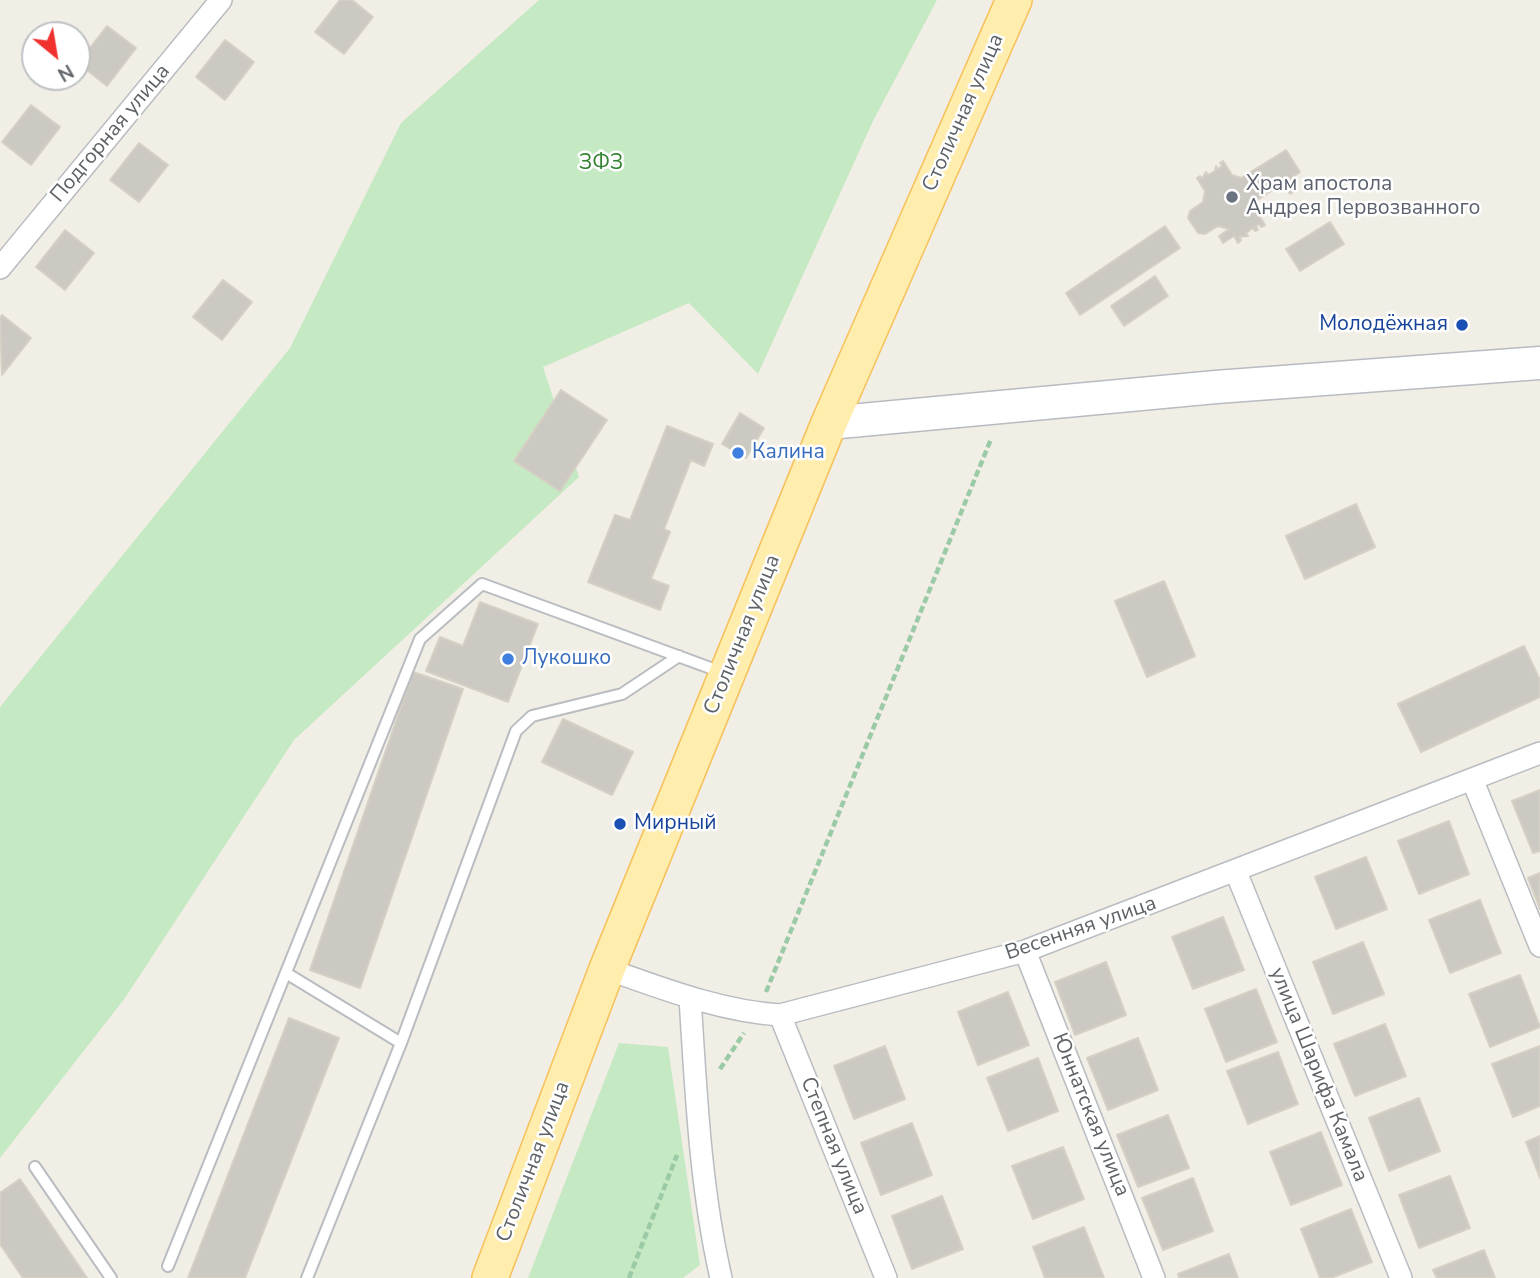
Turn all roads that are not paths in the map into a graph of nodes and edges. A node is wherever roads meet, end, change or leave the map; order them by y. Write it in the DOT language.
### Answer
graph roads {
  1 [pos="221,0"];
  2 [pos="1014,0"];
  3 [pos="0,268"];
  4 [pos="1540,363"];
  5 [pos="829,423"];
  6 [pos="679,656"];
  7 [pos="727,674"];
  8 [pos="1540,752"];
  9 [pos="1472,779"];
  10 [pos="1236,872"];
  11 [pos="1540,946"];
  12 [pos="1025,951"];
  13 [pos="607,969"];
  14 [pos="286,973"];
  15 [pos="690,998"];
  16 [pos="780,1015"];
  17 [pos="401,1043"];
  18 [pos="35,1167"];
  19 [pos="168,1266"];
  20 [pos="111,1278"];
  21 [pos="307,1278"];
  22 [pos="490,1278"];
  23 [pos="722,1278"];
  24 [pos="886,1278"];
  25 [pos="1154,1278"];
  26 [pos="1401,1278"];
  1 -- 3 [label="street, Подгорная улица"];
  2 -- 5 [label="main road, Столичная улица"];
  4 -- 5 [label="main road"];
  5 -- 7 [label="main road, Столичная улица"];
  6 -- 7 [label="lane"];
  6 -- 14 [label="lane"];
  6 -- 17 [label="lane"];
  7 -- 13 [label="main road, Столичная улица"];
  8 -- 9 [label="street, Весенняя улица"];
  9 -- 10 [label="street, Весенняя улица"];
  9 -- 11 [label="street"];
  10 -- 12 [label="street, Весенняя улица"];
  10 -- 26 [label="street, улица Шарифа Камала"];
  12 -- 16 [label="street, Весенняя улица"];
  12 -- 25 [label="street, Юннатская улица"];
  13 -- 15 [label="street, Весенняя улица"];
  13 -- 22 [label="main road, Столичная улица"];
  14 -- 17 [label="lane"];
  14 -- 19 [label="lane"];
  15 -- 16 [label="street, Весенняя улица"];
  15 -- 23 [label="street"];
  16 -- 24 [label="street, Степная улица"];
  17 -- 21 [label="lane"];
  18 -- 20 [label="lane"];
}
